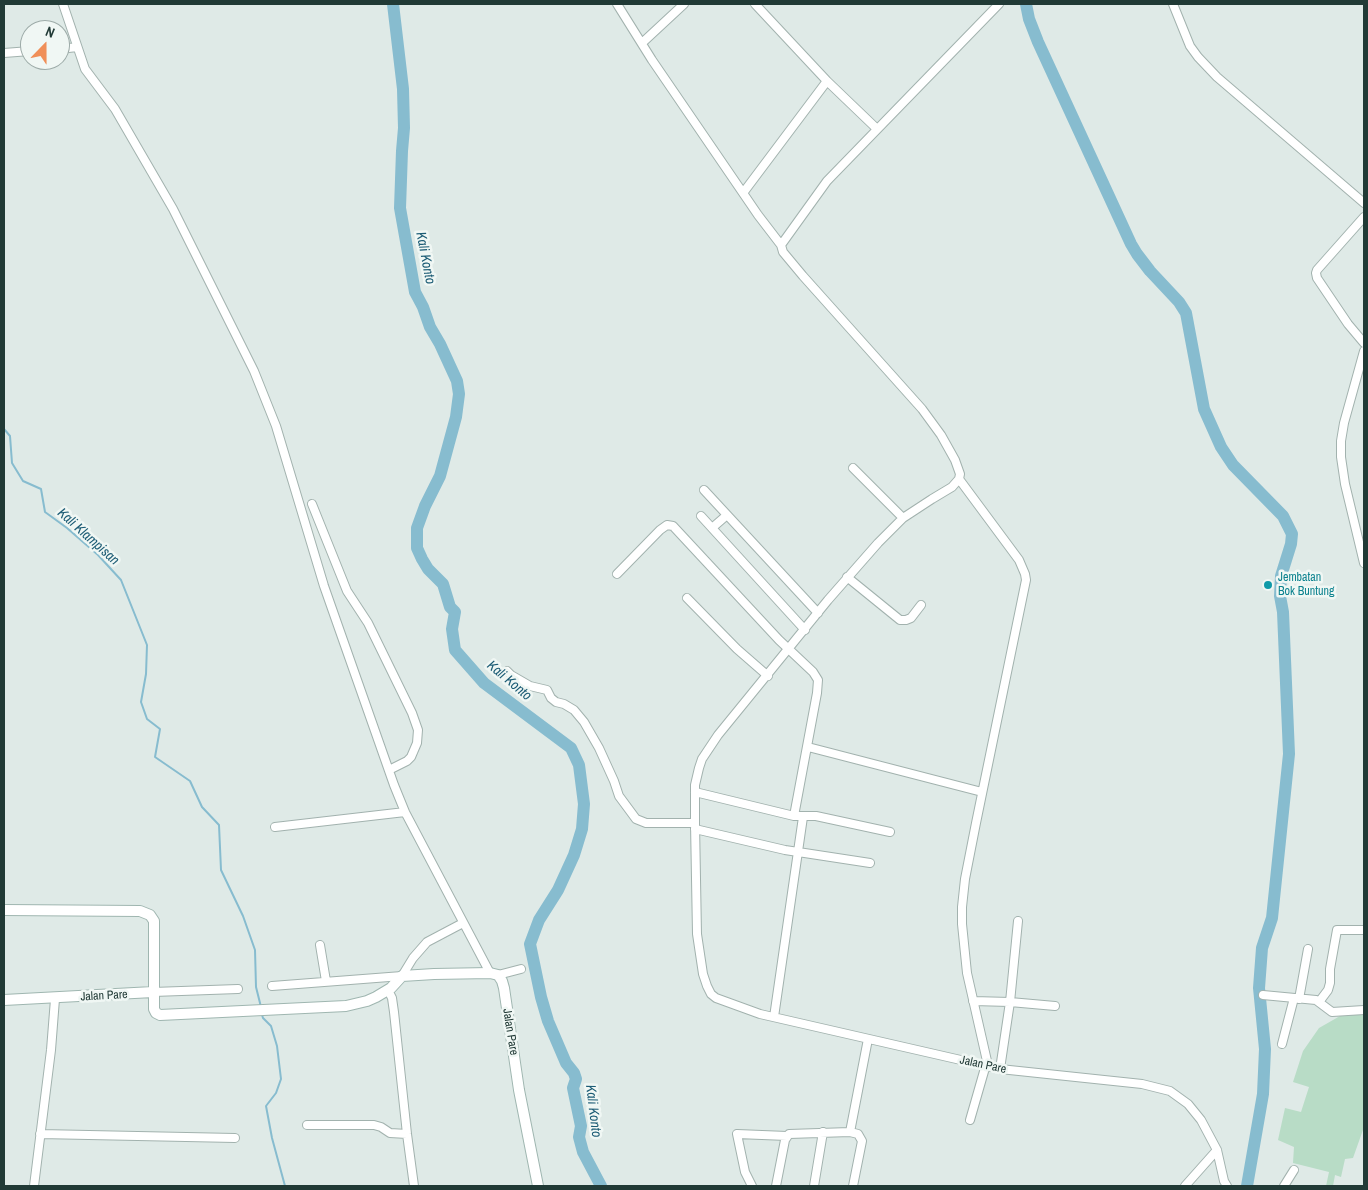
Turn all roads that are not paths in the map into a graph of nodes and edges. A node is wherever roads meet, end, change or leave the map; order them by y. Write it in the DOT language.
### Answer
graph roads {
  1 [pos="63,4"];
  2 [pos="617,4"];
  3 [pos="684,4"];
  4 [pos="755,4"];
  5 [pos="999,4"];
  6 [pos="1173,4"];
  7 [pos="642,43"];
  8 [pos="77,47"];
  9 [pos="70,48"];
  10 [pos="20,52"];
  11 [pos="4,53"];
  12 [pos="827,81"];
  13 [pos="876,128"];
  14 [pos="743,194"];
  15 [pos="1364,203"];
  16 [pos="1364,217"];
  17 [pos="781,245"];
  18 [pos="1364,343"];
  19 [pos="1364,356"];
  20 [pos="853,468"];
  21 [pos="959,479"];
  22 [pos="704,490"];
  23 [pos="312,504"];
  24 [pos="727,515"];
  25 [pos="701,516"];
  26 [pos="903,518"];
  27 [pos="712,528"];
  28 [pos="1364,562"];
  29 [pos="617,574"];
  30 [pos="847,578"];
  31 [pos="686,598"];
  32 [pos="921,605"];
  33 [pos="818,613"];
  34 [pos="805,630"];
  35 [pos="789,650"];
  36 [pos="507,671"];
  37 [pos="768,676"];
  38 [pos="808,747"];
  39 [pos="389,770"];
  40 [pos="695,792"];
  41 [pos="982,792"];
  42 [pos="405,812"];
  43 [pos="794,816"];
  44 [pos="803,816"];
  45 [pos="695,826"];
  46 [pos="275,827"];
  47 [pos="890,832"];
  48 [pos="798,851"];
  49 [pos="870,863"];
  50 [pos="4,910"];
  51 [pos="1018,921"];
  52 [pos="462,923"];
  53 [pos="1364,930"];
  54 [pos="320,945"];
  55 [pos="1308,949"];
  56 [pos="521,969"];
  57 [pos="494,974"];
  58 [pos="402,976"];
  59 [pos="326,981"];
  60 [pos="272,986"];
  61 [pos="238,989"];
  62 [pos="388,990"];
  63 [pos="153,992"];
  64 [pos="1263,995"];
  65 [pos="55,998"];
  66 [pos="1296,998"];
  67 [pos="4,1000"];
  68 [pos="973,1001"];
  69 [pos="1010,1002"];
  70 [pos="1319,1002"];
  71 [pos="1055,1006"];
  72 [pos="1364,1010"];
  73 [pos="774,1017"];
  74 [pos="868,1039"];
  75 [pos="1282,1044"];
  76 [pos="986,1066"];
  77 [pos="1000,1069"];
  78 [pos="970,1120"];
  79 [pos="307,1125"];
  80 [pos="823,1132"];
  81 [pos="850,1132"];
  82 [pos="40,1134"];
  83 [pos="406,1134"];
  84 [pos="787,1136"];
  85 [pos="234,1138"];
  86 [pos="1217,1150"];
  87 [pos="1294,1170"];
  88 [pos="34,1186"];
  89 [pos="414,1186"];
  90 [pos="538,1186"];
  91 [pos="752,1186"];
  92 [pos="776,1186"];
  93 [pos="814,1186"];
  94 [pos="853,1186"];
  95 [pos="1185,1186"];
  96 [pos="1227,1186"];
  97 [pos="1284,1186"];
  1 -- 8 [label="street"];
  2 -- 7 [label="street"];
  3 -- 7 [label="street"];
  4 -- 12 [label="street"];
  5 -- 13 [label="street"];
  6 -- 15 [label="street"];
  7 -- 14 [label="street"];
  8 -- 9 [label="street"];
  8 -- 39 [label="street"];
  10 -- 11 [label="street"];
  12 -- 13 [label="street"];
  12 -- 14 [label="street"];
  13 -- 17 [label="street"];
  14 -- 17 [label="street"];
  16 -- 18 [label="street"];
  17 -- 21 [label="street"];
  19 -- 28 [label="street"];
  20 -- 26 [label="street"];
  21 -- 26 [label="street, Jalan Pare"];
  21 -- 41 [label="street"];
  22 -- 24 [label="street"];
  23 -- 39 [label="street"];
  24 -- 27 [label="street"];
  24 -- 33 [label="street"];
  25 -- 27 [label="street"];
  26 -- 30 [label="street, Jalan Pare"];
  27 -- 34 [label="street"];
  29 -- 35 [label="street"];
  30 -- 32 [label="street"];
  30 -- 33 [label="street, Jalan Pare"];
  31 -- 37 [label="street"];
  33 -- 34 [label="street, Jalan Pare"];
  34 -- 35 [label="street, Jalan Pare"];
  35 -- 37 [label="street, Jalan Pare"];
  35 -- 38 [label="street"];
  36 -- 45 [label="street"];
  37 -- 40 [label="street, Jalan Pare"];
  38 -- 41 [label="street"];
  38 -- 43 [label="street"];
  39 -- 42 [label="street"];
  40 -- 43 [label="street"];
  40 -- 45 [label="street, Jalan Pare"];
  41 -- 68 [label="street"];
  42 -- 46 [label="street"];
  42 -- 52 [label="street"];
  43 -- 44 [label="street"];
  44 -- 47 [label="street"];
  44 -- 48 [label="street"];
  45 -- 48 [label="street"];
  45 -- 73 [label="street, Jalan Pare"];
  48 -- 49 [label="street"];
  48 -- 73 [label="street"];
  50 -- 63 [label="street"];
  51 -- 69 [label="street"];
  52 -- 57 [label="street"];
  52 -- 58 [label="street"];
  53 -- 70 [label="street"];
  54 -- 59 [label="street"];
  55 -- 66 [label="street"];
  56 -- 57 [label="street"];
  57 -- 58 [label="street"];
  57 -- 90 [label="street, Jalan Pare"];
  58 -- 59 [label="street"];
  58 -- 62 [label="street"];
  59 -- 60 [label="street"];
  61 -- 63 [label="street"];
  62 -- 63 [label="street"];
  62 -- 83 [label="street"];
  63 -- 65 [label="street, Jalan Pare"];
  64 -- 66 [label="street"];
  65 -- 67 [label="street, Jalan Pare"];
  65 -- 82 [label="street"];
  66 -- 70 [label="street"];
  66 -- 75 [label="street"];
  68 -- 69 [label="street"];
  68 -- 76 [label="street"];
  69 -- 71 [label="street"];
  69 -- 77 [label="street"];
  70 -- 72 [label="street"];
  73 -- 74 [label="street, Jalan Pare"];
  74 -- 76 [label="street, Jalan Pare"];
  74 -- 81 [label="street"];
  76 -- 77 [label="street, Jalan Pare"];
  76 -- 78 [label="street"];
  77 -- 86 [label="street, Jalan Pare"];
  79 -- 83 [label="street"];
  80 -- 81 [label="street"];
  80 -- 84 [label="street"];
  80 -- 93 [label="street"];
  81 -- 94 [label="street"];
  82 -- 85 [label="street"];
  82 -- 88 [label="street"];
  83 -- 89 [label="street"];
  84 -- 91 [label="street"];
  84 -- 92 [label="street"];
  86 -- 95 [label="street"];
  86 -- 96 [label="street, Jalan Pare"];
  87 -- 97 [label="street"];
}
